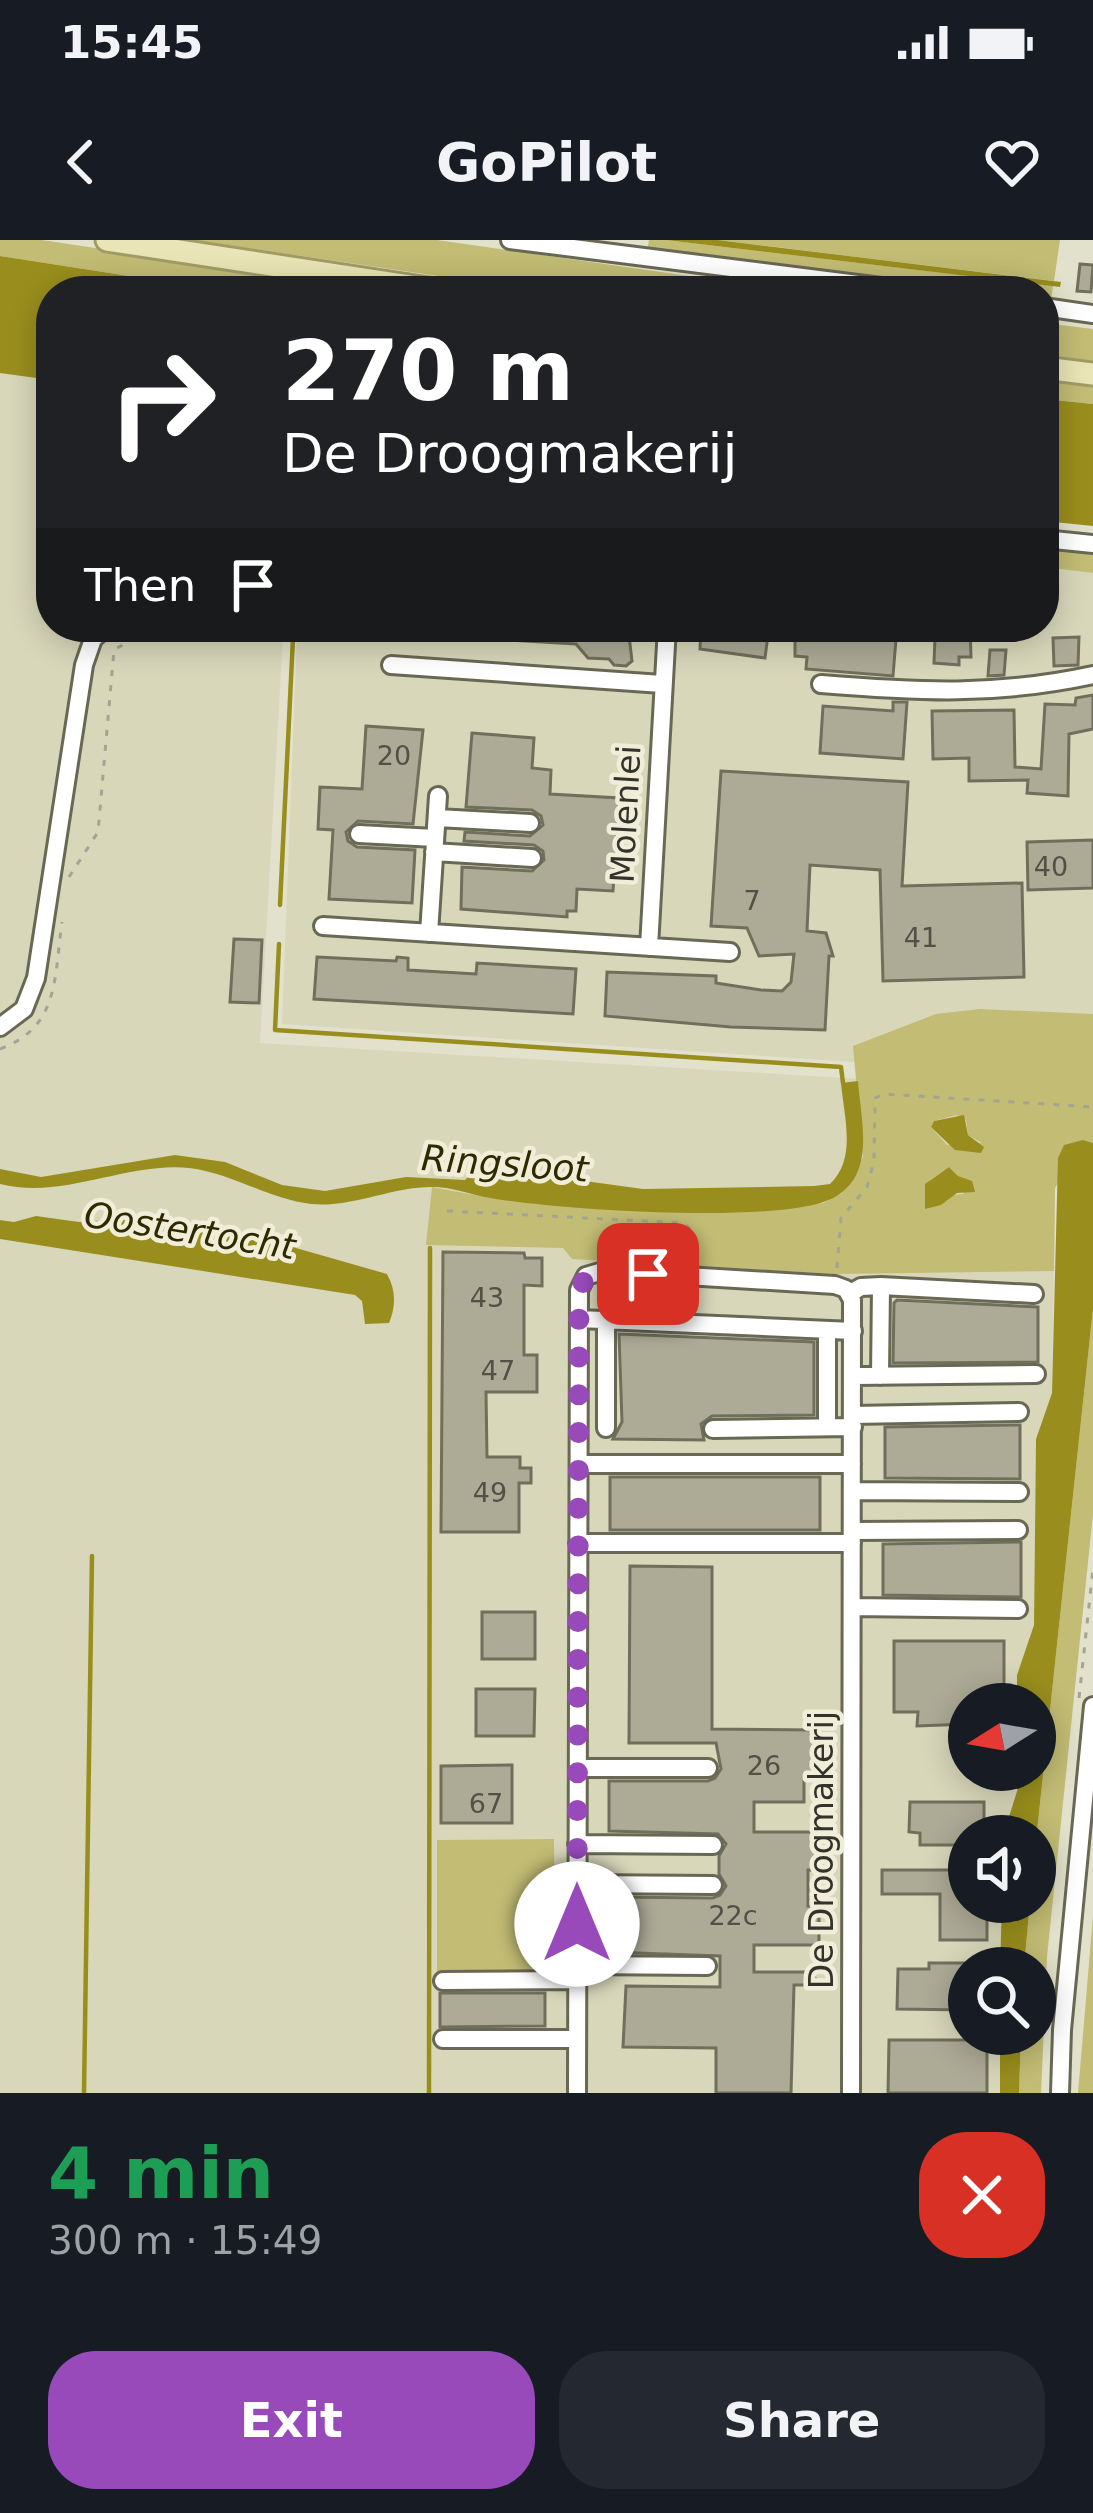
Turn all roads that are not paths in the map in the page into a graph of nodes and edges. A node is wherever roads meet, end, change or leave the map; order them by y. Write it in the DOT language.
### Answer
graph roads {
  1 [pos="107,240"];
  2 [pos="510,240"];
  3 [pos="636,248"];
  4 [pos="343,276"];
  5 [pos="816,276"];
  6 [pos="1059,310"];
  7 [pos="1093,314"];
  8 [pos="1059,370"];
  9 [pos="1093,374"];
  10 [pos="1059,541"];
  11 [pos="1093,544"];
  12 [pos="92,642"];
  13 [pos="666,642"];
  14 [pos="391,665"];
  15 [pos="1093,675"];
  16 [pos="662,684"];
  17 [pos="821,684"];
  18 [pos="438,796"];
  19 [pos="436,818"];
  20 [pos="530,824"];
  21 [pos="359,834"];
  22 [pos="435,845"];
  23 [pos="532,858"];
  24 [pos="323,926"];
  25 [pos="429,933"];
  26 [pos="649,947"];
  27 [pos="730,952"];
  28 [pos="0,1027"];
  29 [pos="881,1286"];
  30 [pos="842,1289"];
  31 [pos="1034,1294"];
  32 [pos="579,1319"];
  33 [pos="606,1320"];
  34 [pos="827,1330"];
  35 [pos="853,1331"];
  36 [pos="1036,1374"];
  37 [pos="853,1376"];
  38 [pos="880,1376"];
  39 [pos="579,1385"];
  40 [pos="606,1385"];
  41 [pos="1019,1412"];
  42 [pos="853,1421"];
  43 [pos="827,1427"];
  44 [pos="606,1428"];
  45 [pos="713,1429"];
  46 [pos="579,1464"];
  47 [pos="852,1464"];
  48 [pos="852,1491"];
  49 [pos="1019,1492"];
  50 [pos="1018,1530"];
  51 [pos="852,1537"];
  52 [pos="578,1543"];
  53 [pos="852,1607"];
  54 [pos="1018,1609"];
  55 [pos="1093,1706"];
  56 [pos="578,1768"];
  57 [pos="707,1768"];
  58 [pos="577,1844"];
  59 [pos="713,1846"];
  60 [pos="577,1884"];
  61 [pos="713,1885"];
  62 [pos="707,1966"];
  63 [pos="577,1973"];
  64 [pos="443,1981"];
  65 [pos="442,2039"];
  66 [pos="577,2039"];
  67 [pos="577,2093"];
  68 [pos="850,2093"];
  69 [pos="1060,2093"];
  1 -- 4 [label="main road"];
  2 -- 3 [label="street"];
  3 -- 5 [label="street"];
  6 -- 7 [label="street"];
  8 -- 9 [label="main road"];
  10 -- 11 [label="street"];
  12 -- 28 [label="street"];
  13 -- 16 [label="street, Molenlei"];
  14 -- 16 [label="street"];
  15 -- 17 [label="street"];
  16 -- 26 [label="street, Molenlei"];
  18 -- 19 [label="street"];
  19 -- 20 [label="street"];
  19 -- 22 [label="street"];
  21 -- 22 [label="street"];
  22 -- 23 [label="street"];
  22 -- 25 [label="street"];
  24 -- 25 [label="street"];
  25 -- 26 [label="street"];
  26 -- 27 [label="street"];
  29 -- 30 [label="street"];
  29 -- 31 [label="street"];
  29 -- 38 [label="street"];
  30 -- 32 [label="street"];
  30 -- 35 [label="street, De Droogmakerij"];
  32 -- 33 [label="street"];
  32 -- 39 [label="street"];
  33 -- 34 [label="street"];
  33 -- 40 [label="street"];
  34 -- 35 [label="street"];
  34 -- 43 [label="street"];
  35 -- 37 [label="street, De Droogmakerij"];
  36 -- 38 [label="street"];
  37 -- 38 [label="street"];
  37 -- 42 [label="street, De Droogmakerij"];
  39 -- 40 [label="street"];
  39 -- 46 [label="street"];
  40 -- 44 [label="street"];
  41 -- 42 [label="street"];
  42 -- 43 [label="street"];
  42 -- 47 [label="street, De Droogmakerij"];
  43 -- 45 [label="street"];
  46 -- 47 [label="street"];
  46 -- 52 [label="street"];
  47 -- 48 [label="street, De Droogmakerij"];
  48 -- 49 [label="street"];
  48 -- 51 [label="street, De Droogmakerij"];
  50 -- 51 [label="street"];
  51 -- 52 [label="street"];
  51 -- 53 [label="street, De Droogmakerij"];
  52 -- 56 [label="street"];
  53 -- 54 [label="street"];
  53 -- 68 [label="street, De Droogmakerij"];
  55 -- 69 [label="street"];
  56 -- 57 [label="street"];
  56 -- 58 [label="street"];
  58 -- 59 [label="street"];
  58 -- 60 [label="street"];
  60 -- 61 [label="street"];
  60 -- 63 [label="street"];
  62 -- 63 [label="street"];
  63 -- 64 [label="street"];
  63 -- 66 [label="street"];
  65 -- 66 [label="street"];
  66 -- 67 [label="street"];
}
